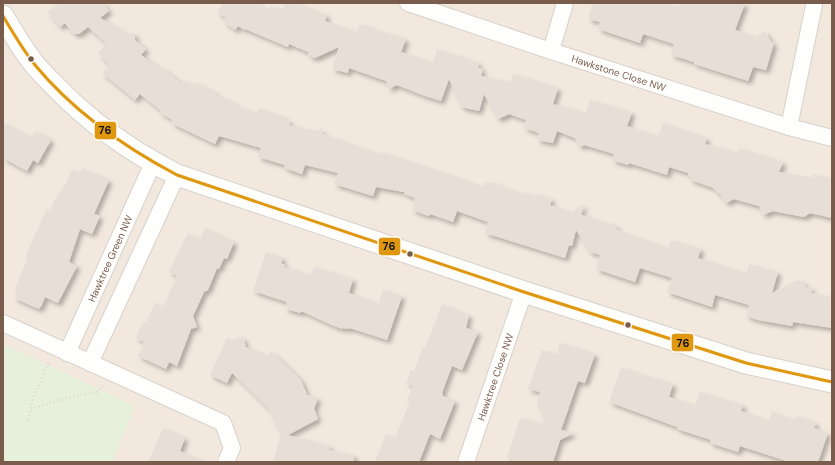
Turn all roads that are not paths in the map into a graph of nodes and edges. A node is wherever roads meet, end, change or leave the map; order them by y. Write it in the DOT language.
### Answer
graph roads {
  1 [pos="408,3"];
  2 [pos="565,3"];
  3 [pos="814,5"];
  4 [pos="3,16"];
  5 [pos="551,51"];
  6 [pos="789,127"];
  7 [pos="832,138"];
  8 [pos="153,163"];
  9 [pos="177,175"];
  10 [pos="524,292"];
  11 [pos="3,323"];
  12 [pos="67,353"];
  13 [pos="90,363"];
  14 [pos="832,382"];
  15 [pos="226,462"];
  16 [pos="466,462"];
  1 -- 5 [label="street, Hawkstone Close NW"];
  2 -- 5 [label="street"];
  3 -- 6 [label="street"];
  4 -- 8 [label="street"];
  5 -- 6 [label="street, Hawkstone Close NW"];
  6 -- 7 [label="street, Hawkstone Close NW"];
  8 -- 9 [label="street"];
  8 -- 12 [label="street, Hawktree Green NW"];
  9 -- 10 [label="street"];
  9 -- 13 [label="street"];
  10 -- 14 [label="street"];
  10 -- 16 [label="street, Hawktree Close NW"];
  11 -- 12 [label="street"];
  12 -- 13 [label="street"];
  13 -- 15 [label="street"];
}
